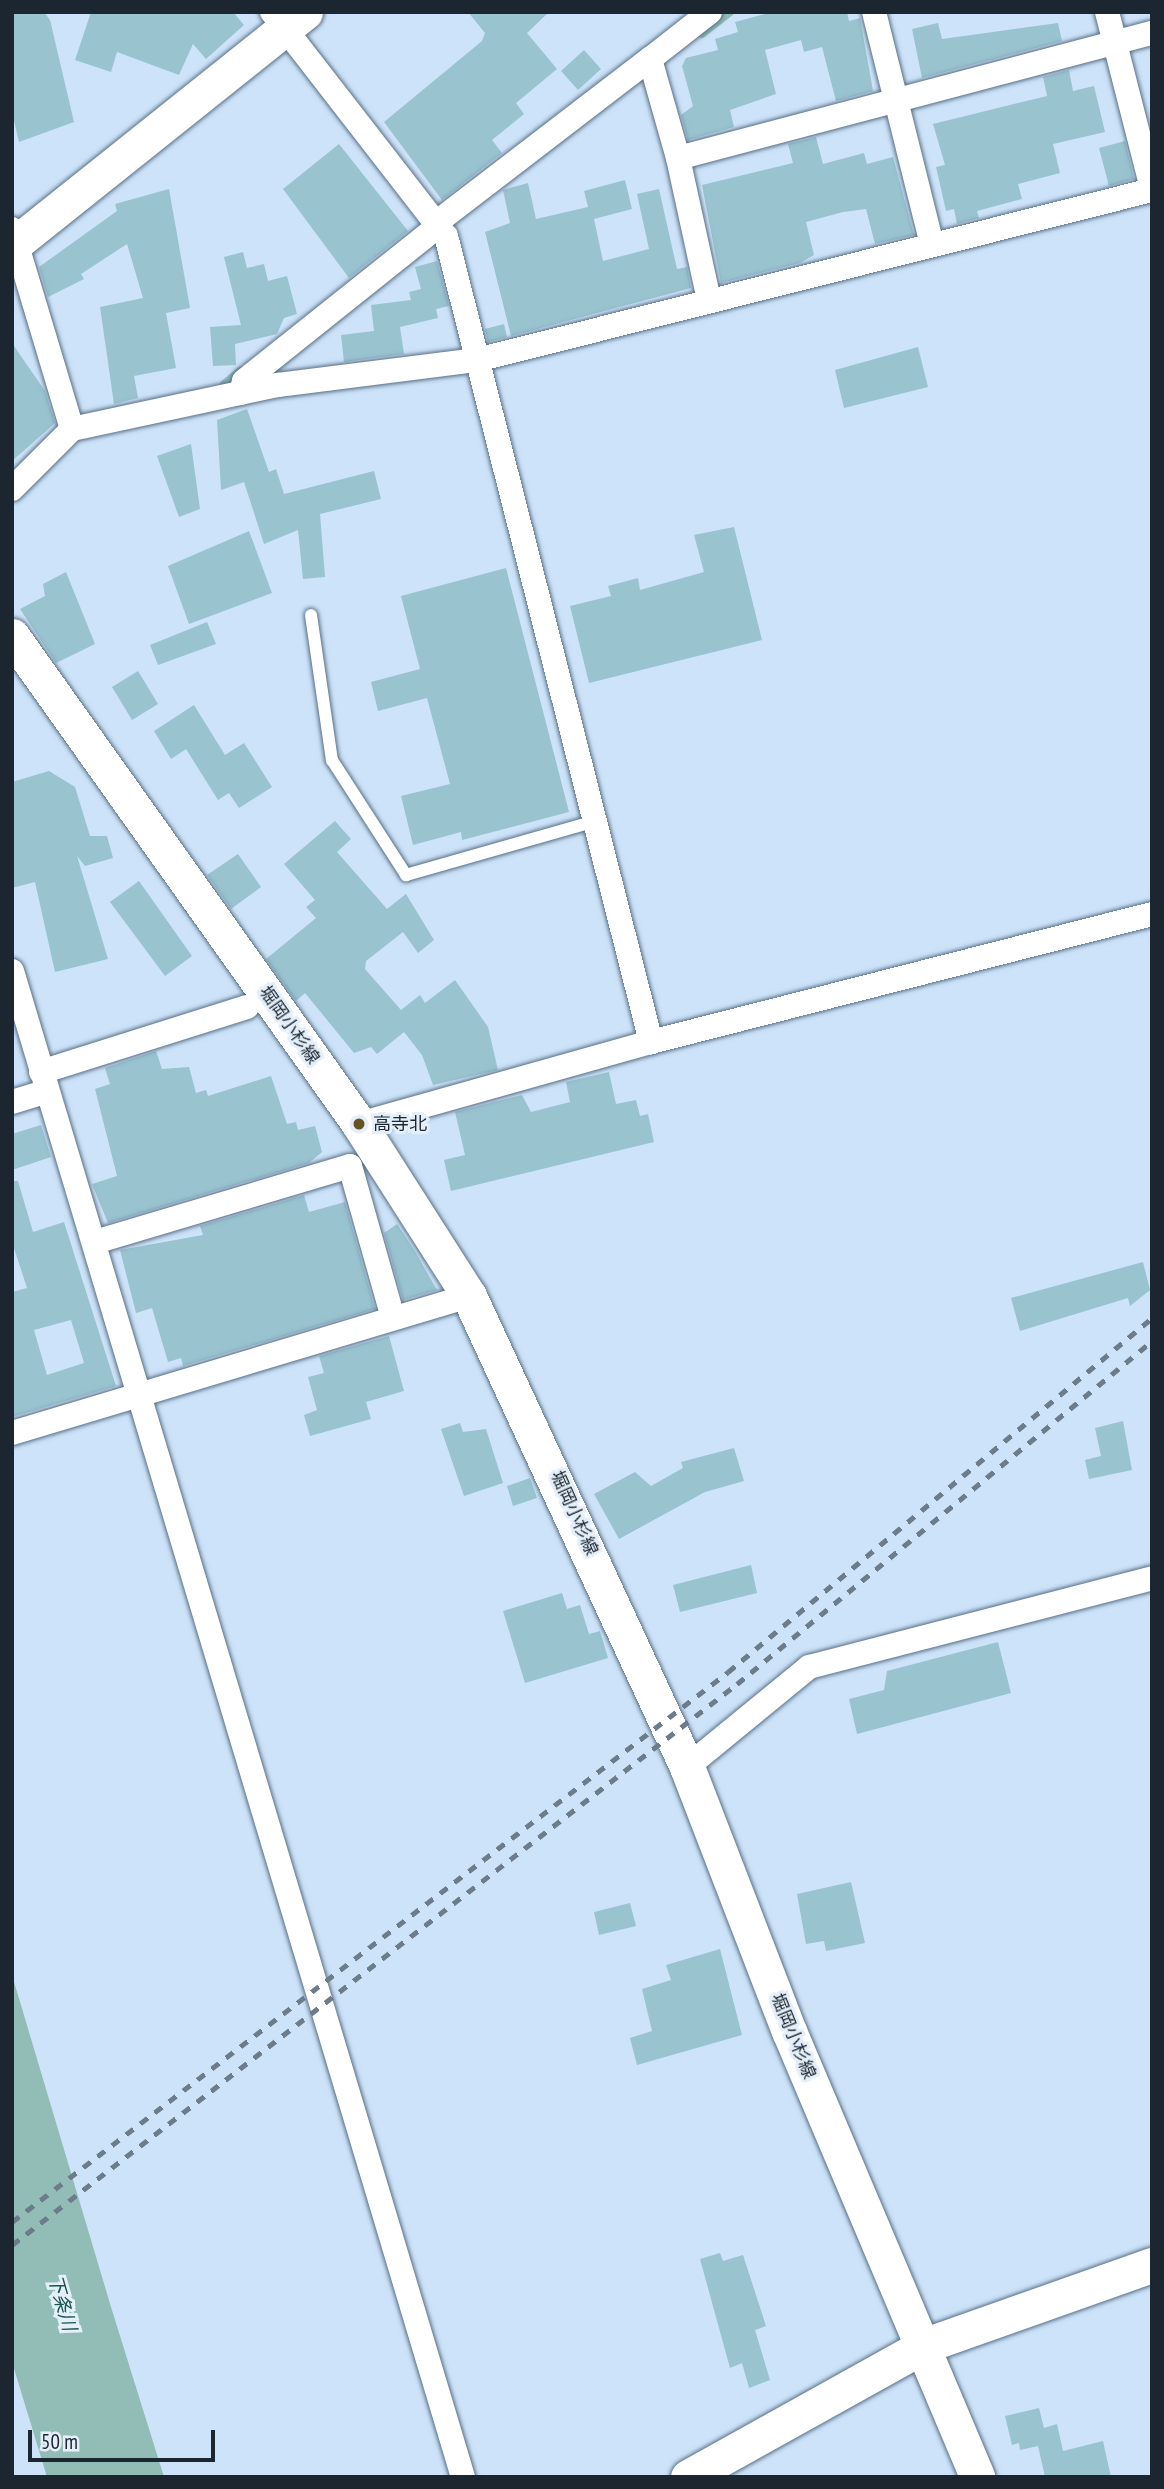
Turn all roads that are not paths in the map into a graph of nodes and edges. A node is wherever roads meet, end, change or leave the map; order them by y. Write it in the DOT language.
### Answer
graph roads {
  1 [pos="709,12"];
  2 [pos="874,12"];
  3 [pos="1107,12"];
  4 [pos="287,18"];
  5 [pos="1152,33"];
  6 [pos="1115,44"];
  7 [pos="650,59"];
  8 [pos="894,101"];
  9 [pos="678,158"];
  10 [pos="1152,189"];
  11 [pos="437,225"];
  12 [pos="14,239"];
  13 [pos="932,244"];
  14 [pos="709,300"];
  15 [pos="477,360"];
  16 [pos="241,393"];
  17 [pos="72,429"];
  18 [pos="12,489"];
  19 [pos="312,615"];
  20 [pos="12,636"];
  21 [pos="594,821"];
  22 [pos="1152,914"];
  23 [pos="12,971"];
  24 [pos="247,1007"];
  25 [pos="651,1042"];
  26 [pos="43,1082"];
  27 [pos="12,1102"];
  28 [pos="359,1124"];
  29 [pos="95,1242"];
  30 [pos="469,1296"];
  31 [pos="394,1318"];
  32 [pos="140,1395"];
  33 [pos="12,1433"];
  34 [pos="1152,1578"];
  35 [pos="687,1767"];
  36 [pos="1152,2265"];
  37 [pos="923,2346"];
  38 [pos="463,2477"];
  39 [pos="688,2477"];
  40 [pos="977,2477"];
  1 -- 7 [label="street"];
  2 -- 8 [label="street"];
  3 -- 6 [label="street"];
  4 -- 11 [label="street"];
  4 -- 12 [label="main road"];
  5 -- 6 [label="street"];
  6 -- 8 [label="street"];
  6 -- 10 [label="street"];
  7 -- 9 [label="street"];
  7 -- 11 [label="street"];
  8 -- 9 [label="street"];
  8 -- 13 [label="street"];
  9 -- 14 [label="street"];
  10 -- 13 [label="street"];
  11 -- 15 [label="street"];
  11 -- 16 [label="street"];
  12 -- 17 [label="street"];
  13 -- 14 [label="street"];
  14 -- 15 [label="street"];
  15 -- 16 [label="street"];
  15 -- 21 [label="street"];
  16 -- 17 [label="street"];
  17 -- 18 [label="street"];
  19 -- 21 [label="lane"];
  20 -- 28 [label="main road, 堀岡小杉線"];
  21 -- 25 [label="street"];
  22 -- 25 [label="street"];
  23 -- 26 [label="street"];
  24 -- 26 [label="street"];
  25 -- 28 [label="street"];
  26 -- 27 [label="street"];
  26 -- 29 [label="street"];
  28 -- 30 [label="main road, 堀岡小杉線"];
  29 -- 31 [label="street"];
  29 -- 32 [label="street"];
  30 -- 31 [label="street"];
  30 -- 35 [label="main road, 堀岡小杉線"];
  31 -- 32 [label="street"];
  32 -- 33 [label="street"];
  32 -- 38 [label="street"];
  34 -- 35 [label="street"];
  35 -- 37 [label="main road, 堀岡小杉線"];
  36 -- 37 [label="main road"];
  37 -- 39 [label="main road"];
  37 -- 40 [label="main road, 堀岡小杉線"];
}
